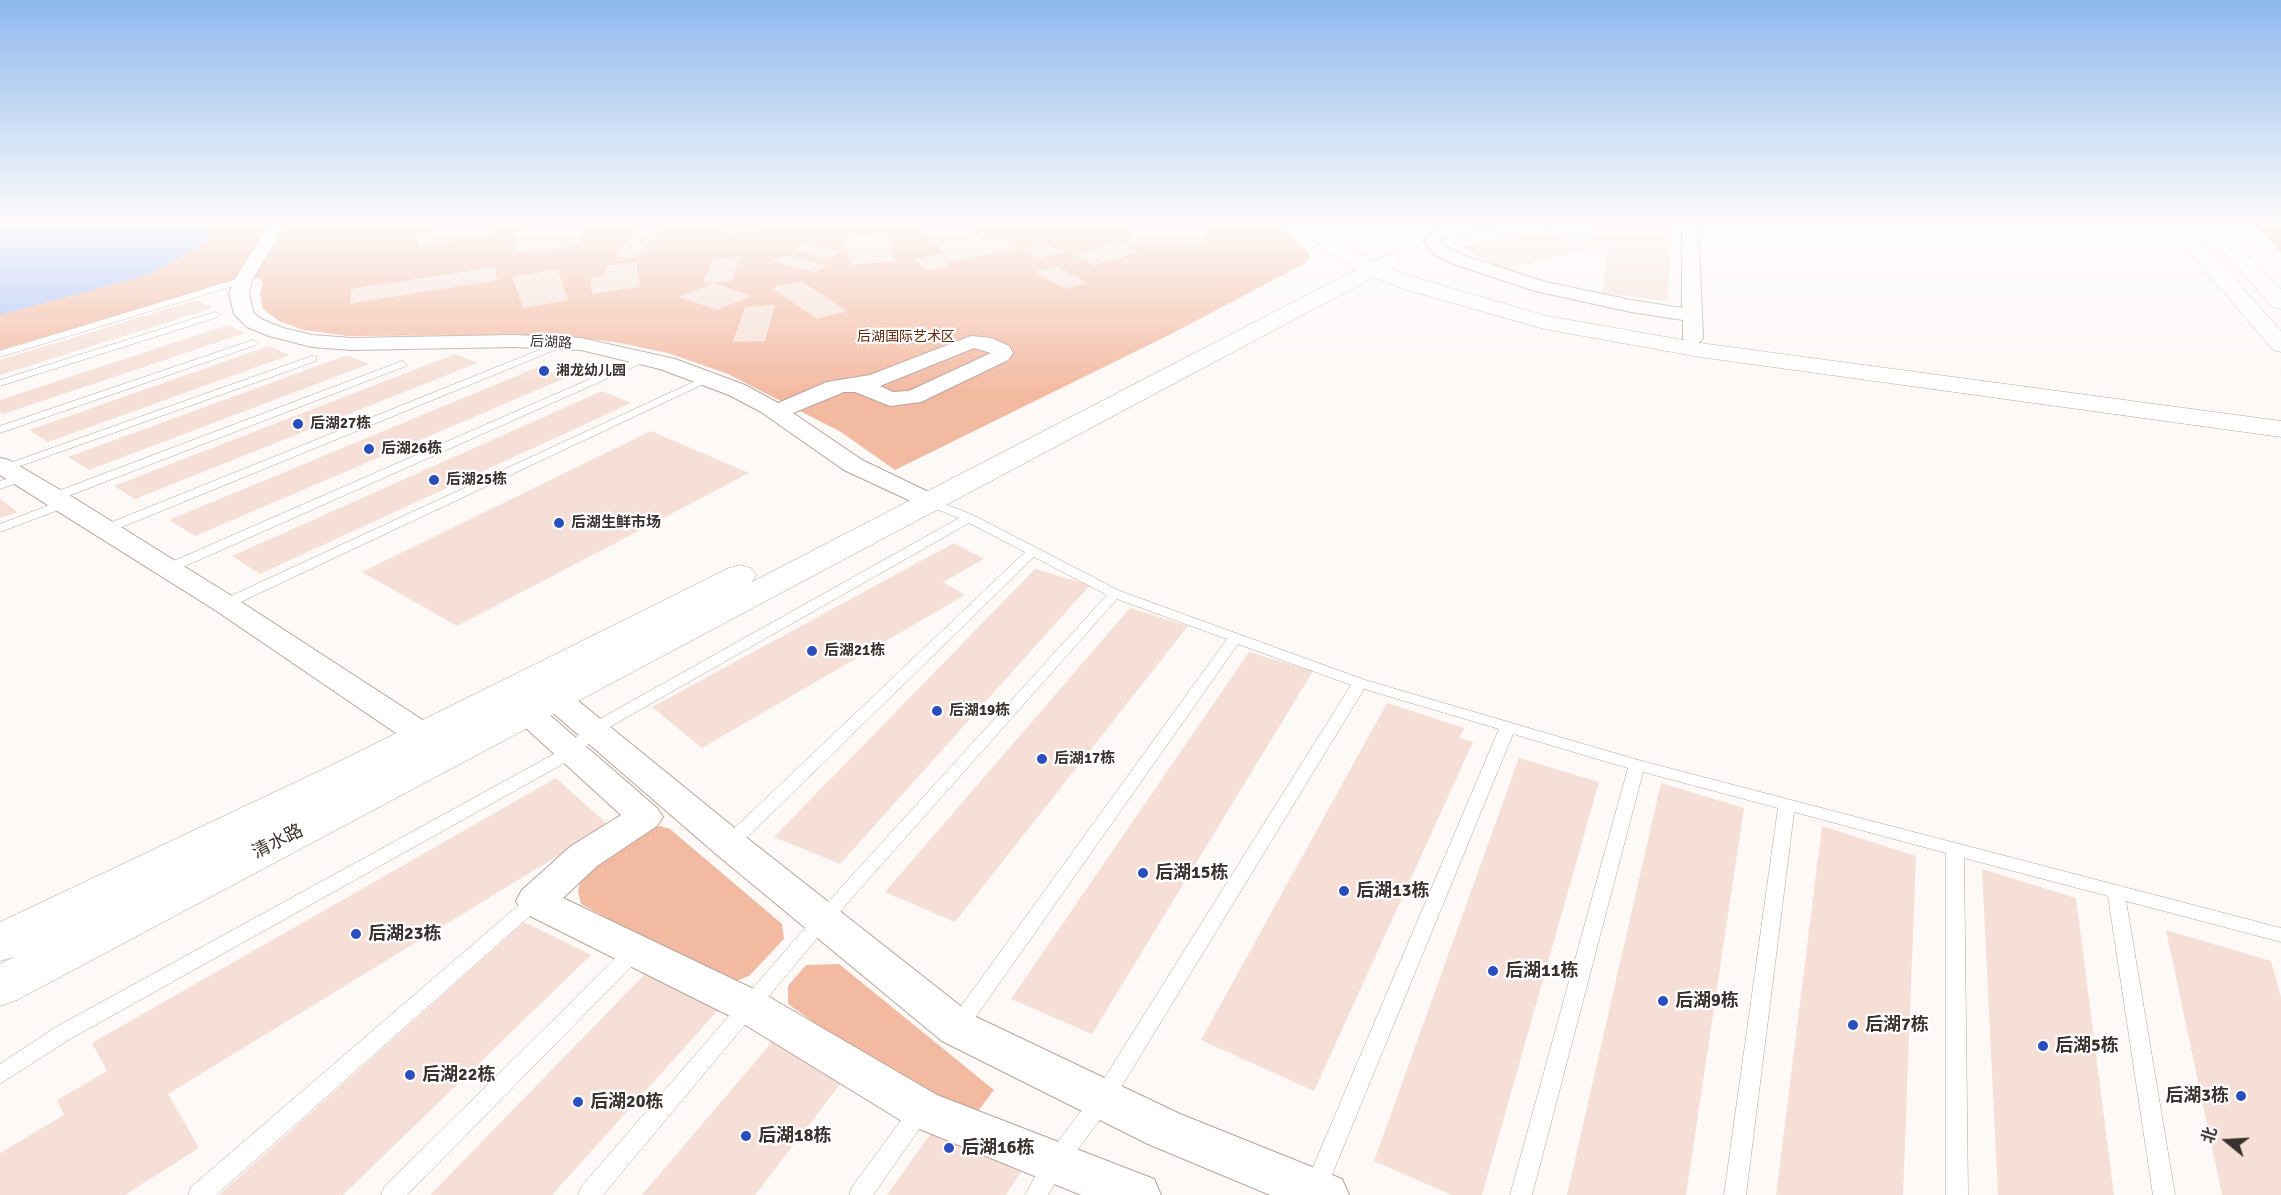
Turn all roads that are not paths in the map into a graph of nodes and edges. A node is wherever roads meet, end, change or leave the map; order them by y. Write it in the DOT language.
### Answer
graph roads {
  1 [pos="1318,279"];
  2 [pos="1333,279"];
  3 [pos="1410,279"];
  4 [pos="1435,279"];
  5 [pos="1519,279"];
  6 [pos="1691,279"];
  7 [pos="2222,279"];
  8 [pos="2259,279"];
  9 [pos="243,280"];
  10 [pos="1441,292"];
  11 [pos="1307,302"];
  12 [pos="2281,302"];
  13 [pos="215,315"];
  14 [pos="1692,326"];
  15 [pos="253,343"];
  16 [pos="564,344"];
  17 [pos="2281,345"];
  18 [pos="0,354"];
  19 [pos="645,358"];
  20 [pos="312,359"];
  21 [pos="402,364"];
  22 [pos="706,379"];
  23 [pos="0,383"];
  24 [pos="852,385"];
  25 [pos="777,412"];
  26 [pos="2278,422"];
  27 [pos="0,430"];
  28 [pos="6,474"];
  29 [pos="918,496"];
  30 [pos="60,500"];
  31 [pos="969,518"];
  32 [pos="0,528"];
  33 [pos="106,529"];
  34 [pos="1032,552"];
  35 [pos="167,569"];
  36 [pos="1114,594"];
  37 [pos="225,604"];
  38 [pos="1235,638"];
  39 [pos="1360,682"];
  40 [pos="541,705"];
  41 [pos="1508,727"];
  42 [pos="583,740"];
  43 [pos="437,745"];
  44 [pos="1637,765"];
  45 [pos="1787,803"];
  46 [pos="729,844"];
  47 [pos="1955,849"];
  48 [pos="2116,892"];
  49 [pos="535,901"];
  50 [pos="824,919"];
  51 [pos="2281,935"];
  52 [pos="0,943"];
  53 [pos="635,951"];
  54 [pos="0,986"];
  55 [pos="749,1006"];
  56 [pos="957,1028"];
  57 [pos="0,1075"];
  58 [pos="1102,1100"];
  59 [pos="921,1109"];
  60 [pos="1045,1179"];
  61 [pos="1320,1193"];
  62 [pos="199,1195"];
  63 [pos="392,1195"];
  64 [pos="589,1195"];
  65 [pos="860,1195"];
  66 [pos="1137,1195"];
  67 [pos="1521,1195"];
  68 [pos="1736,1195"];
  69 [pos="1957,1195"];
  70 [pos="2164,1195"];
  1 -- 29 [label="main road"];
  2 -- 11 [label="main road"];
  3 -- 10 [label="main road"];
  4 -- 14 [label="main road"];
  5 -- 14 [label="street"];
  6 -- 14 [label="street"];
  7 -- 17 [label="main road"];
  8 -- 12 [label="main road"];
  9 -- 16 [label="street, 后湖路"];
  9 -- 18 [label="lane"];
  10 -- 11 [label="main road"];
  10 -- 26 [label="main road"];
  11 -- 29 [label="main road"];
  13 -- 23 [label="lane"];
  14 -- 26 [label="main road"];
  15 -- 27 [label="lane"];
  16 -- 19 [label="street, 后湖路"];
  16 -- 33 [label="lane"];
  19 -- 22 [label="street, 后湖路"];
  19 -- 35 [label="lane"];
  20 -- 28 [label="lane"];
  21 -- 30 [label="lane"];
  22 -- 25 [label="street, 后湖路"];
  22 -- 37 [label="lane"];
  24 -- 24 [label="street"];
  24 -- 25 [label="street"];
  25 -- 29 [label="street, 后湖路"];
  28 -- 30 [label="street"];
  29 -- 31 [label="lane"];
  29 -- 40 [label="main road, 清水路"];
  29 -- 43 [label="main road"];
  30 -- 32 [label="lane"];
  30 -- 33 [label="street"];
  31 -- 34 [label="lane"];
  31 -- 42 [label="lane"];
  33 -- 35 [label="street"];
  34 -- 36 [label="lane"];
  34 -- 46 [label="lane"];
  35 -- 37 [label="street"];
  36 -- 38 [label="lane"];
  36 -- 50 [label="lane"];
  37 -- 43 [label="street"];
  38 -- 39 [label="lane"];
  38 -- 56 [label="lane"];
  39 -- 41 [label="lane"];
  39 -- 58 [label="lane"];
  40 -- 42 [label="street"];
  40 -- 43 [label="main road, 清水路"];
  41 -- 44 [label="lane"];
  41 -- 61 [label="lane"];
  42 -- 46 [label="street"];
  42 -- 49 [label="street"];
  42 -- 57 [label="lane"];
  43 -- 52 [label="main road"];
  43 -- 54 [label="main road, 清水路"];
  44 -- 45 [label="lane"];
  44 -- 67 [label="lane"];
  45 -- 47 [label="lane"];
  45 -- 68 [label="lane"];
  46 -- 50 [label="street"];
  47 -- 48 [label="lane"];
  47 -- 69 [label="lane"];
  48 -- 51 [label="lane"];
  48 -- 70 [label="lane"];
  49 -- 53 [label="street"];
  49 -- 62 [label="lane"];
  50 -- 55 [label="lane"];
  50 -- 56 [label="street"];
  53 -- 55 [label="street"];
  53 -- 63 [label="lane"];
  55 -- 59 [label="street"];
  55 -- 64 [label="lane"];
  56 -- 58 [label="street"];
  58 -- 60 [label="lane"];
  58 -- 61 [label="street"];
  59 -- 60 [label="street"];
  59 -- 65 [label="lane"];
  60 -- 66 [label="street"];
}
